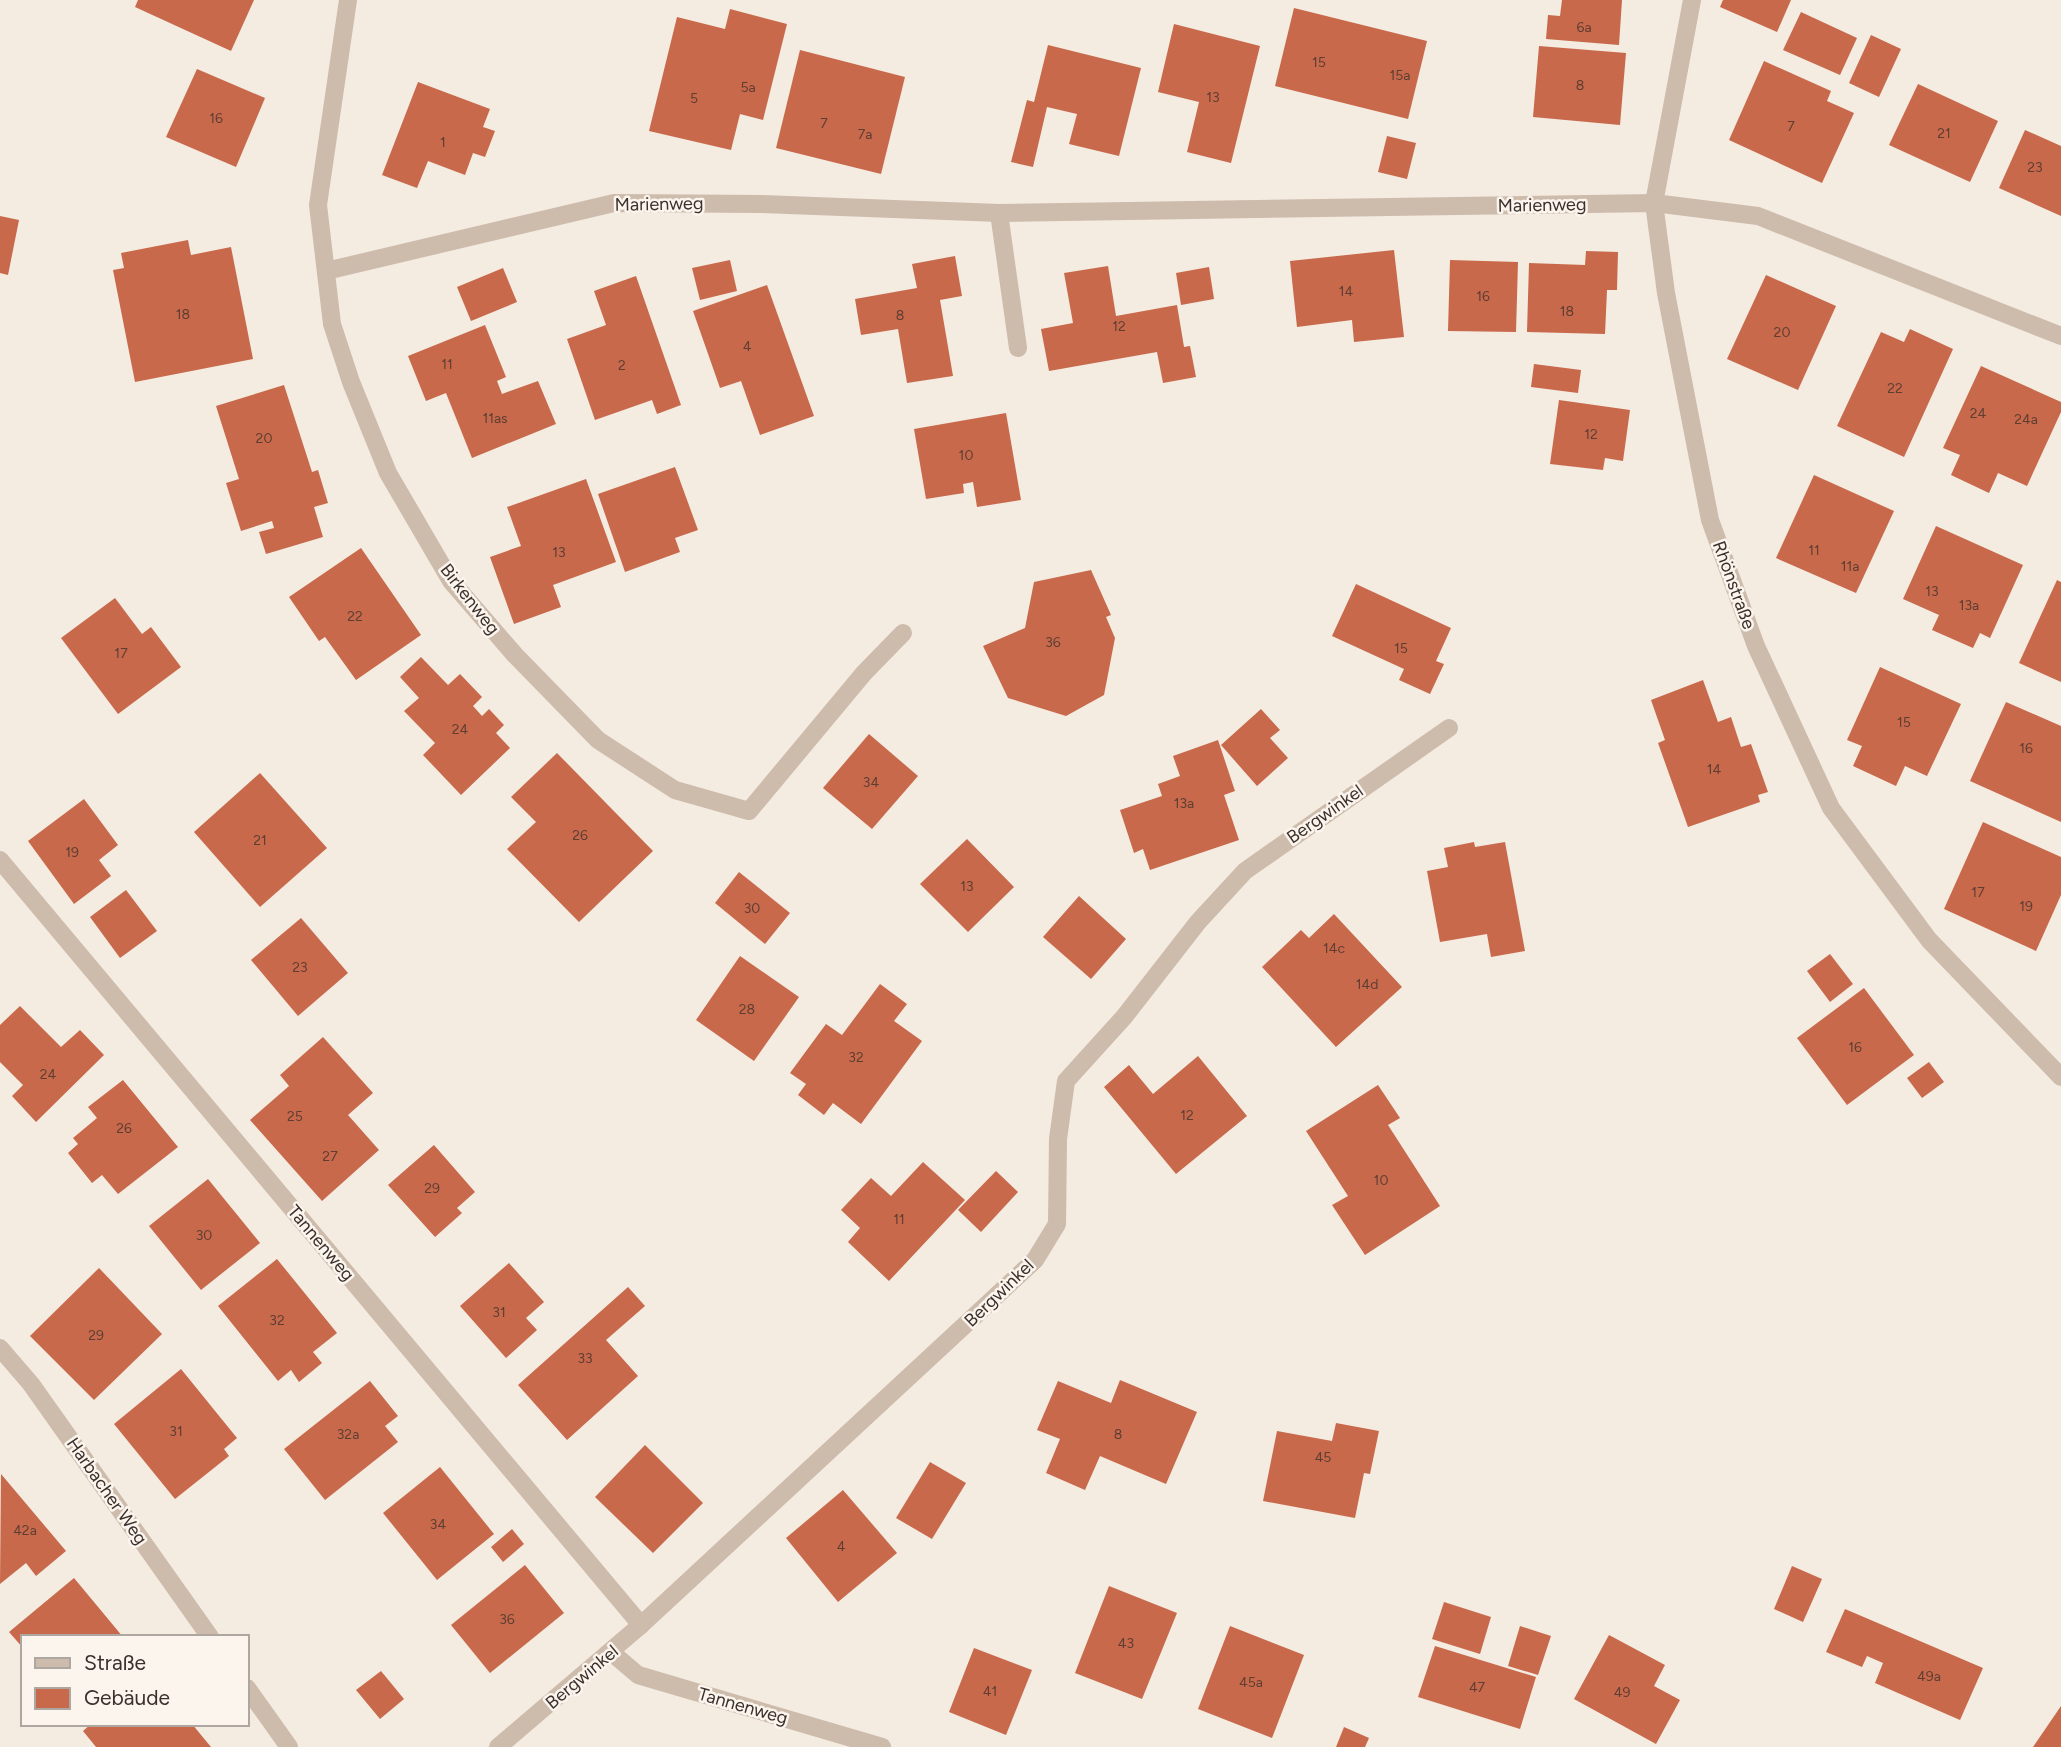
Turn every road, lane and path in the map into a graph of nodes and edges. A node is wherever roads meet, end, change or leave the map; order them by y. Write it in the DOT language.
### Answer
graph roads {
  1 [pos="348,0"];
  2 [pos="1692,0"];
  3 [pos="1654,203"];
  4 [pos="999,213"];
  5 [pos="326,271"];
  6 [pos="2061,336"];
  7 [pos="1018,348"];
  8 [pos="903,633"];
  9 [pos="1449,728"];
  10 [pos="0,860"];
  11 [pos="2061,1077"];
  12 [pos="0,1348"];
  13 [pos="642,1625"];
  14 [pos="209,1635"];
  15 [pos="611,1652"];
  16 [pos="248,1689"];
  17 [pos="289,1747"];
  18 [pos="498,1747"];
  19 [pos="882,1747"];
  1 -- 5 [label="street, Birkenweg"];
  2 -- 3 [label="street, Rhönstraße"];
  3 -- 4 [label="street, Marienweg"];
  3 -- 6 [label="street, Marienweg"];
  3 -- 11 [label="street, Rhönstraße"];
  4 -- 5 [label="street, Marienweg"];
  4 -- 7 [label="street"];
  5 -- 8 [label="street, Birkenweg"];
  9 -- 13 [label="street, Bergwinkel"];
  10 -- 13 [label="street, Tannenweg"];
  12 -- 14 [label="street, Harbacher Weg"];
  13 -- 15 [label="street, Bergwinkel"];
  15 -- 18 [label="street, Bergwinkel"];
  15 -- 19 [label="street, Tannenweg"];
  16 -- 17 [label="street"];
}
